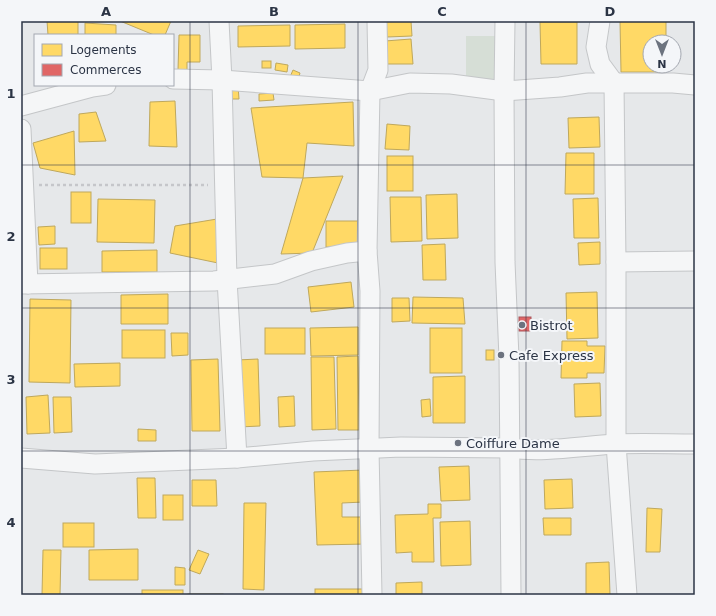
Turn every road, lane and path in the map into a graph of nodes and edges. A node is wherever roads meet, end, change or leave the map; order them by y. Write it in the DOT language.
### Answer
graph roads {
  1 [pos="219,21"];
  2 [pos="377,21"];
  3 [pos="505,21"];
  4 [pos="600,21"];
  5 [pos="174,79"];
  6 [pos="222,80"];
  7 [pos="614,83"];
  8 [pos="695,85"];
  9 [pos="99,86"];
  10 [pos="370,90"];
  11 [pos="504,91"];
  12 [pos="21,106"];
  13 [pos="21,129"];
  14 [pos="23,185"];
  15 [pos="224,185"];
  16 [pos="368,251"];
  17 [pos="695,261"];
  18 [pos="616,262"];
  19 [pos="227,279"];
  20 [pos="24,284"];
  21 [pos="616,444"];
  22 [pos="695,444"];
  23 [pos="509,448"];
  24 [pos="369,449"];
  25 [pos="21,458"];
  26 [pos="237,458"];
  27 [pos="372,595"];
  28 [pos="511,595"];
  29 [pos="627,595"];
  1 -- 6 [label="street"];
  2 -- 10 [label="street"];
  3 -- 11 [label="street"];
  4 -- 7 [label="street"];
  5 -- 6 [label="street"];
  6 -- 10 [label="street"];
  6 -- 15 [label="street"];
  7 -- 8 [label="street"];
  7 -- 11 [label="street"];
  7 -- 18 [label="street"];
  9 -- 12 [label="street"];
  10 -- 11 [label="street"];
  10 -- 16 [label="street"];
  11 -- 23 [label="street"];
  13 -- 14 [label="street"];
  14 -- 15 [label="path"];
  14 -- 20 [label="street"];
  15 -- 19 [label="street"];
  16 -- 19 [label="street"];
  16 -- 24 [label="street"];
  17 -- 18 [label="street"];
  18 -- 21 [label="street"];
  19 -- 20 [label="street"];
  19 -- 26 [label="street"];
  21 -- 22 [label="street"];
  21 -- 23 [label="street"];
  21 -- 29 [label="street"];
  23 -- 24 [label="street"];
  23 -- 28 [label="street"];
  24 -- 26 [label="street"];
  24 -- 27 [label="street"];
  25 -- 26 [label="street"];
}
